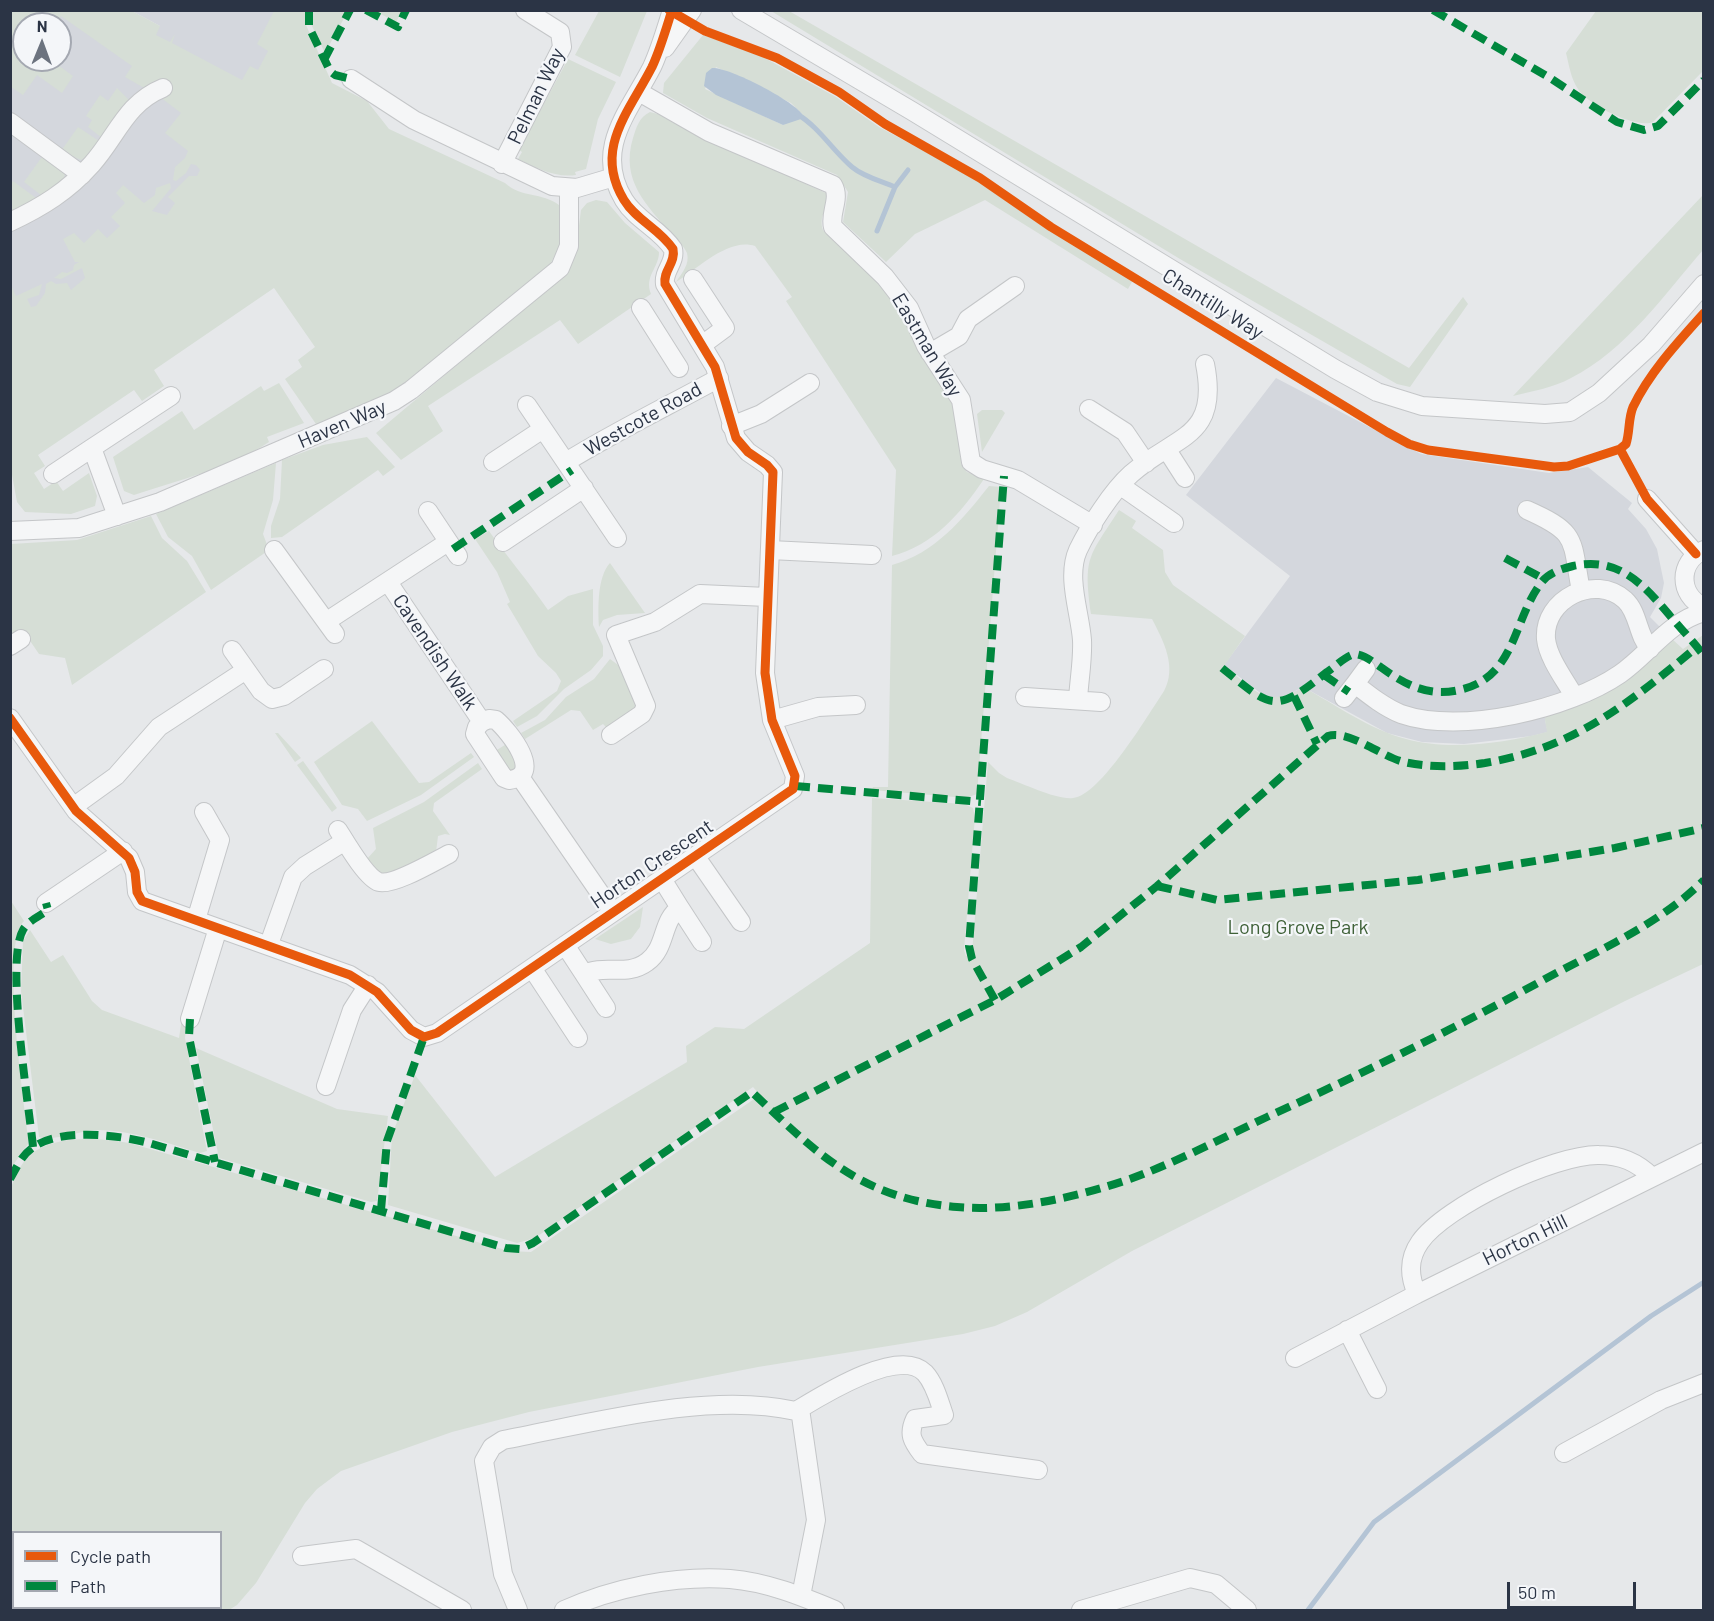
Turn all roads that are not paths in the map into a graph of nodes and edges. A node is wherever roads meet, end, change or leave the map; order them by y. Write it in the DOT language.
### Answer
graph roads {
  1 [pos="525,10"];
  2 [pos="672,10"];
  3 [pos="692,10"];
  4 [pos="741,10"];
  5 [pos="653,64"];
  6 [pos="351,79"];
  7 [pos="163,88"];
  8 [pos="639,92"];
  9 [pos="10,122"];
  10 [pos="502,164"];
  11 [pos="82,175"];
  12 [pos="614,177"];
  13 [pos="569,188"];
  14 [pos="10,222"];
  15 [pos="693,279"];
  16 [pos="1704,284"];
  17 [pos="1015,286"];
  18 [pos="676,306"];
  19 [pos="702,345"];
  20 [pos="930,353"];
  21 [pos="1205,364"];
  22 [pos="679,368"];
  23 [pos="719,378"];
  24 [pos="810,383"];
  25 [pos="171,396"];
  26 [pos="527,405"];
  27 [pos="1089,409"];
  28 [pos="731,426"];
  29 [pos="543,429"];
  30 [pos="92,448"];
  31 [pos="1167,450"];
  32 [pos="492,462"];
  33 [pos="566,462"];
  34 [pos="1146,464"];
  35 [pos="53,474"];
  36 [pos="1185,478"];
  37 [pos="1121,486"];
  38 [pos="584,488"];
  39 [pos="1647,499"];
  40 [pos="1527,510"];
  41 [pos="428,511"];
  42 [pos="117,516"];
  43 [pos="1174,523"];
  44 [pos="1093,525"];
  45 [pos="11,531"];
  46 [pos="617,538"];
  47 [pos="503,542"];
  48 [pos="274,550"];
  49 [pos="770,550"];
  50 [pos="1700,552"];
  51 [pos="872,555"];
  52 [pos="388,582"];
  53 [pos="1581,591"];
  54 [pos="1686,591"];
  55 [pos="767,597"];
  56 [pos="1704,607"];
  57 [pos="1704,612"];
  58 [pos="1669,630"];
  59 [pos="1650,649"];
  60 [pos="232,650"];
  61 [pos="324,669"];
  62 [pos="1366,669"];
  63 [pos="246,670"];
  64 [pos="1574,696"];
  65 [pos="1025,697"];
  66 [pos="1078,700"];
  67 [pos="1101,702"];
  68 [pos="856,705"];
  69 [pos="10,718"];
  70 [pos="772,720"];
  71 [pos="482,722"];
  72 [pos="611,735"];
  73 [pos="520,777"];
  74 [pos="73,807"];
  75 [pos="204,812"];
  76 [pos="123,851"];
  77 [pos="449,854"];
  78 [pos="696,857"];
  79 [pos="662,879"];
  80 [pos="46,903"];
  81 [pos="680,908"];
  82 [pos="613,912"];
  83 [pos="196,920"];
  84 [pos="741,922"];
  85 [pos="219,928"];
  86 [pos="702,942"];
  87 [pos="269,944"];
  88 [pos="565,945"];
  89 [pos="532,968"];
  90 [pos="584,974"];
  91 [pos="368,986"];
  92 [pos="606,1008"];
  93 [pos="190,1020"];
  94 [pos="578,1038"];
  95 [pos="326,1086"];
  96 [pos="1704,1152"];
  97 [pos="1652,1177"];
  98 [pos="1417,1294"];
  99 [pos="1347,1330"];
  100 [pos="1295,1358"];
  101 [pos="1704,1383"];
  102 [pos="1377,1389"];
  103 [pos="800,1409"];
  104 [pos="1564,1454"];
  105 [pos="1038,1470"];
  106 [pos="302,1556"];
  107 [pos="801,1596"];
  108 [pos="462,1611"];
  109 [pos="518,1611"];
  110 [pos="564,1611"];
  111 [pos="835,1611"];
  112 [pos="1081,1611"];
  113 [pos="1247,1611"];
  1 -- 10 [label="street, Pelman Way"];
  2 -- 5 [label="street"];
  3 -- 5 [label="street"];
  4 -- 16 [label="street, Chantilly Way"];
  5 -- 8 [label="street"];
  6 -- 10 [label="street, Pelman Way"];
  7 -- 11 [label="street"];
  8 -- 12 [label="street"];
  8 -- 20 [label="street, Eastman Way"];
  9 -- 11 [label="street"];
  10 -- 13 [label="street, Pelman Way"];
  11 -- 14 [label="street"];
  12 -- 13 [label="street, Pelman Way"];
  12 -- 18 [label="street, Horton Crescent"];
  13 -- 42 [label="street, Haven Way"];
  15 -- 19 [label="street"];
  17 -- 20 [label="street"];
  18 -- 19 [label="street, Horton Crescent"];
  18 -- 22 [label="street"];
  19 -- 23 [label="street, Horton Crescent"];
  20 -- 44 [label="street, Eastman Way"];
  21 -- 31 [label="street"];
  23 -- 28 [label="street, Horton Crescent"];
  23 -- 33 [label="street, Westcote Road"];
  24 -- 28 [label="street"];
  25 -- 30 [label="street"];
  26 -- 29 [label="street"];
  27 -- 34 [label="street"];
  28 -- 49 [label="street, Horton Crescent"];
  29 -- 32 [label="street"];
  29 -- 33 [label="street"];
  30 -- 35 [label="street"];
  30 -- 42 [label="street"];
  31 -- 34 [label="street"];
  31 -- 36 [label="street"];
  33 -- 38 [label="street"];
  34 -- 37 [label="street"];
  37 -- 43 [label="street"];
  37 -- 44 [label="street"];
  38 -- 46 [label="street"];
  38 -- 47 [label="street"];
  39 -- 50 [label="street"];
  40 -- 53 [label="street"];
  41 -- 52 [label="street, Cavendish Walk"];
  42 -- 45 [label="street, Haven Way"];
  44 -- 66 [label="street"];
  48 -- 52 [label="street, Cavendish Walk"];
  49 -- 51 [label="street"];
  49 -- 55 [label="street, Horton Crescent"];
  50 -- 54 [label="street"];
  52 -- 71 [label="street, Cavendish Walk"];
  53 -- 59 [label="street"];
  53 -- 64 [label="street"];
  54 -- 56 [label="street"];
  54 -- 58 [label="street"];
  55 -- 70 [label="street, Horton Crescent"];
  55 -- 72 [label="street"];
  57 -- 58 [label="street"];
  58 -- 59 [label="street"];
  59 -- 64 [label="street"];
  60 -- 63 [label="street"];
  61 -- 63 [label="street"];
  62 -- 64 [label="street"];
  63 -- 74 [label="street"];
  65 -- 66 [label="street"];
  66 -- 67 [label="street"];
  68 -- 70 [label="street"];
  69 -- 74 [label="street, Horton Crescent"];
  70 -- 78 [label="street, Horton Crescent"];
  71 -- 73 [label="street, Cavendish Walk"];
  71 -- 73 [label="street, Cavendish Walk"];
  73 -- 82 [label="street"];
  74 -- 76 [label="street, Horton Crescent"];
  75 -- 83 [label="street"];
  76 -- 80 [label="street"];
  76 -- 83 [label="street, Horton Crescent"];
  77 -- 87 [label="street"];
  78 -- 79 [label="street, Horton Crescent"];
  78 -- 84 [label="street"];
  79 -- 81 [label="street"];
  79 -- 82 [label="street, Horton Crescent"];
  81 -- 86 [label="street"];
  81 -- 90 [label="street"];
  82 -- 88 [label="street, Horton Crescent"];
  83 -- 85 [label="street, Horton Crescent"];
  85 -- 87 [label="street, Horton Crescent"];
  85 -- 93 [label="street"];
  87 -- 91 [label="street, Horton Crescent"];
  88 -- 89 [label="street, Horton Crescent"];
  88 -- 90 [label="street"];
  89 -- 91 [label="street, Horton Crescent"];
  89 -- 94 [label="street"];
  90 -- 92 [label="street"];
  91 -- 95 [label="street"];
  96 -- 97 [label="street, Horton Hill"];
  97 -- 98 [label="street, Horton Hill"];
  97 -- 98 [label="street"];
  98 -- 99 [label="street, Horton Hill"];
  99 -- 100 [label="street, Horton Hill"];
  99 -- 102 [label="street"];
  101 -- 104 [label="street"];
  103 -- 105 [label="street"];
  103 -- 107 [label="street"];
  103 -- 109 [label="street"];
  106 -- 108 [label="street"];
  107 -- 110 [label="street"];
  107 -- 111 [label="street"];
  112 -- 113 [label="street"];
}
